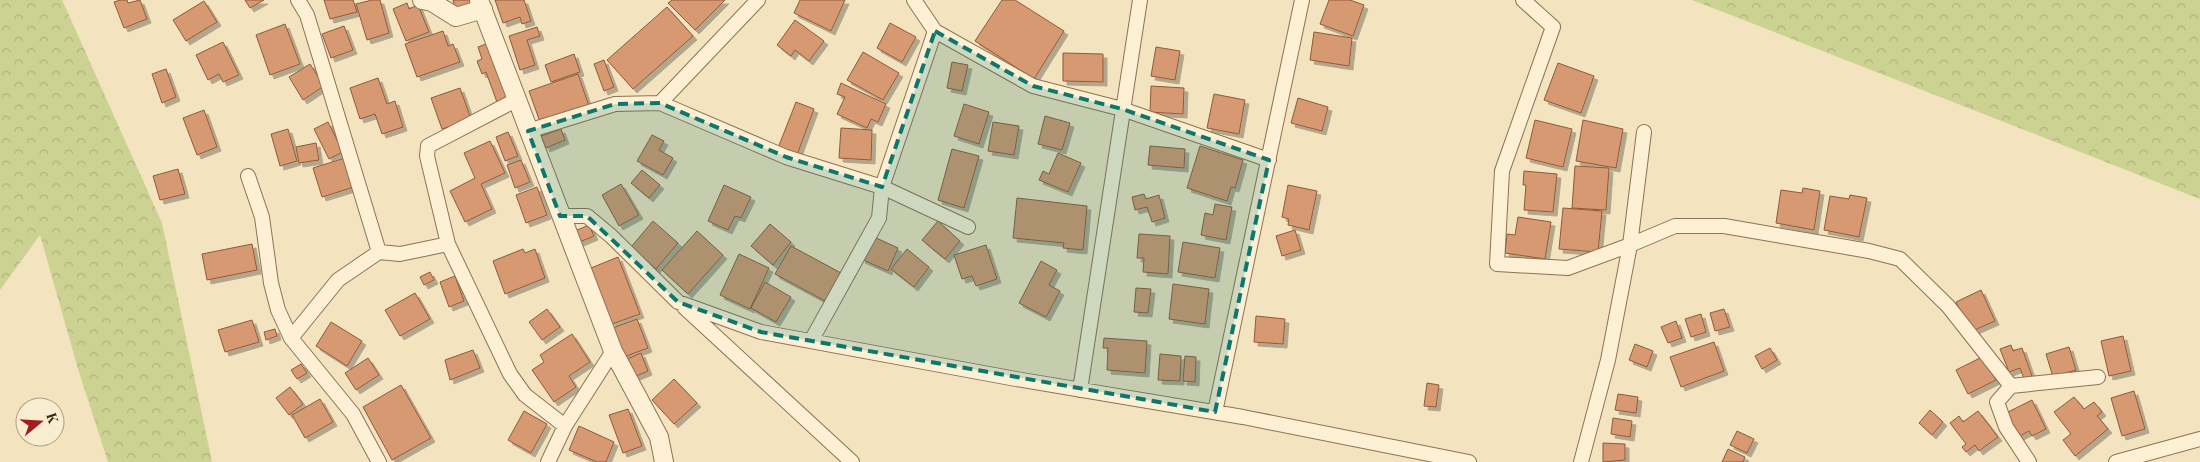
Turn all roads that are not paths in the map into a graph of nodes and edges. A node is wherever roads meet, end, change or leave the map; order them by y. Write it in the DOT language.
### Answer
graph roads {
  1 [pos="298,0"];
  2 [pos="422,0"];
  3 [pos="758,0"];
  4 [pos="914,0"];
  5 [pos="1140,0"];
  6 [pos="1302,0"];
  7 [pos="1523,0"];
  8 [pos="481,5"];
  9 [pos="936,31"];
  10 [pos="516,100"];
  11 [pos="660,103"];
  12 [pos="1122,109"];
  13 [pos="528,131"];
  14 [pos="1644,132"];
  15 [pos="1269,160"];
  16 [pos="248,176"];
  17 [pos="882,188"];
  18 [pos="560,216"];
  19 [pos="968,227"];
  20 [pos="448,244"];
  21 [pos="1630,244"];
  22 [pos="379,252"];
  23 [pos="678,302"];
  24 [pos="291,338"];
  25 [pos="811,341"];
  26 [pos="613,351"];
  27 [pos="2098,377"];
  28 [pos="2011,386"];
  29 [pos="1080,390"];
  30 [pos="1215,412"];
  31 [pos="565,426"];
  32 [pos="659,437"];
  33 [pos="2200,439"];
  34 [pos="379,462"];
  35 [pos="548,462"];
  36 [pos="664,462"];
  37 [pos="670,462"];
  38 [pos="852,462"];
  39 [pos="1468,462"];
  40 [pos="1581,462"];
  41 [pos="2029,462"];
  42 [pos="2116,462"];
  1 -- 22 [label="street"];
  2 -- 8 [label="street"];
  3 -- 11 [label="street"];
  4 -- 9 [label="street"];
  5 -- 12 [label="street"];
  6 -- 15 [label="street"];
  7 -- 21 [label="street"];
  8 -- 10 [label="street"];
  9 -- 12 [label="street"];
  9 -- 17 [label="street"];
  10 -- 13 [label="street"];
  10 -- 20 [label="street"];
  11 -- 13 [label="street"];
  11 -- 17 [label="street"];
  12 -- 15 [label="street"];
  12 -- 29 [label="street"];
  13 -- 18 [label="street"];
  14 -- 21 [label="street"];
  15 -- 30 [label="street"];
  16 -- 24 [label="street"];
  17 -- 19 [label="street"];
  17 -- 25 [label="street"];
  18 -- 23 [label="street"];
  18 -- 26 [label="street"];
  20 -- 22 [label="street"];
  20 -- 31 [label="street"];
  21 -- 28 [label="street"];
  21 -- 40 [label="street"];
  22 -- 24 [label="street"];
  23 -- 25 [label="street"];
  23 -- 38 [label="street"];
  24 -- 34 [label="street"];
  25 -- 29 [label="street"];
  26 -- 31 [label="street"];
  26 -- 32 [label="street"];
  27 -- 28 [label="street"];
  28 -- 41 [label="street"];
  29 -- 30 [label="street"];
  30 -- 39 [label="street"];
  31 -- 35 [label="street"];
  32 -- 36 [label="street"];
  32 -- 37 [label="street"];
  33 -- 42 [label="street"];
}
